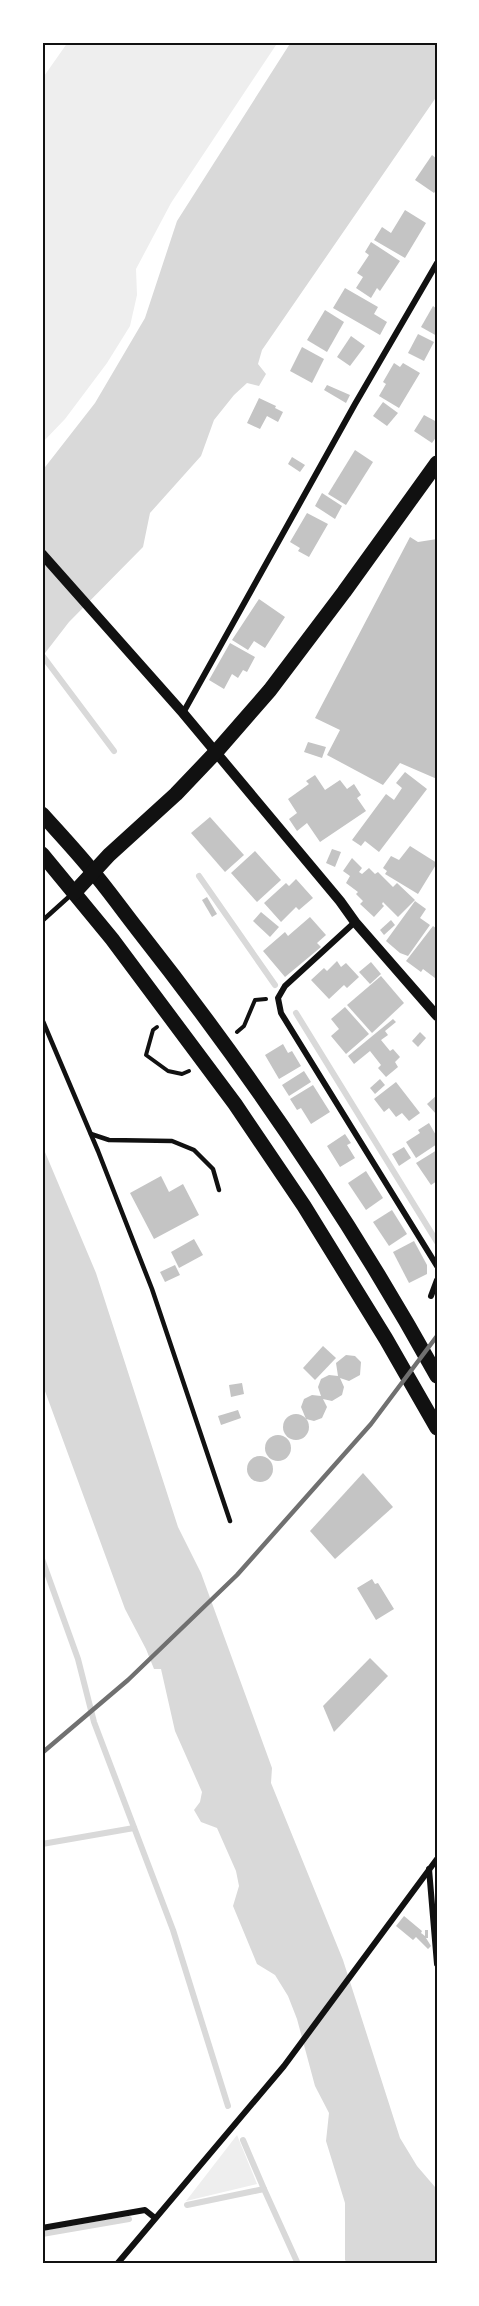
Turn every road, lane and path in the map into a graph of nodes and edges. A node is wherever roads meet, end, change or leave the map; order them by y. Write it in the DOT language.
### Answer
graph roads {
  1 [pos="437,263"];
  2 [pos="437,463"];
  3 [pos="42,554"];
  4 [pos="183,713"];
  5 [pos="216,752"];
  6 [pos="42,814"];
  7 [pos="42,854"];
  8 [pos="94,873"];
  9 [pos="74,893"];
  10 [pos="42,921"];
  11 [pos="355,922"];
  12 [pos="437,1016"];
  13 [pos="42,1019"];
  14 [pos="91,1134"];
  15 [pos="219,1190"];
  16 [pos="437,1266"];
  17 [pos="437,1280"];
  18 [pos="431,1296"];
  19 [pos="437,1376"];
  20 [pos="437,1428"];
  21 [pos="230,1521"];
  22 [pos="437,1859"];
  23 [pos="429,1869"];
  24 [pos="437,1964"];
  25 [pos="155,2218"];
  26 [pos="42,2228"];
  27 [pos="117,2264"];
  1 -- 4 [label="street"];
  2 -- 5 [label="main road"];
  3 -- 4 [label="street"];
  4 -- 5 [label="street"];
  5 -- 8 [label="main road"];
  5 -- 11 [label="street"];
  6 -- 8 [label="main road"];
  7 -- 9 [label="main road"];
  8 -- 9 [label="main road"];
  8 -- 19 [label="main road"];
  9 -- 10 [label="lane"];
  9 -- 20 [label="main road"];
  11 -- 12 [label="street"];
  11 -- 16 [label="street"];
  13 -- 14 [label="lane"];
  14 -- 15 [label="lane"];
  14 -- 21 [label="lane"];
  17 -- 18 [label="street"];
  22 -- 23 [label="street"];
  23 -- 24 [label="street"];
  23 -- 25 [label="street"];
  25 -- 26 [label="street"];
  25 -- 27 [label="street"];
}
